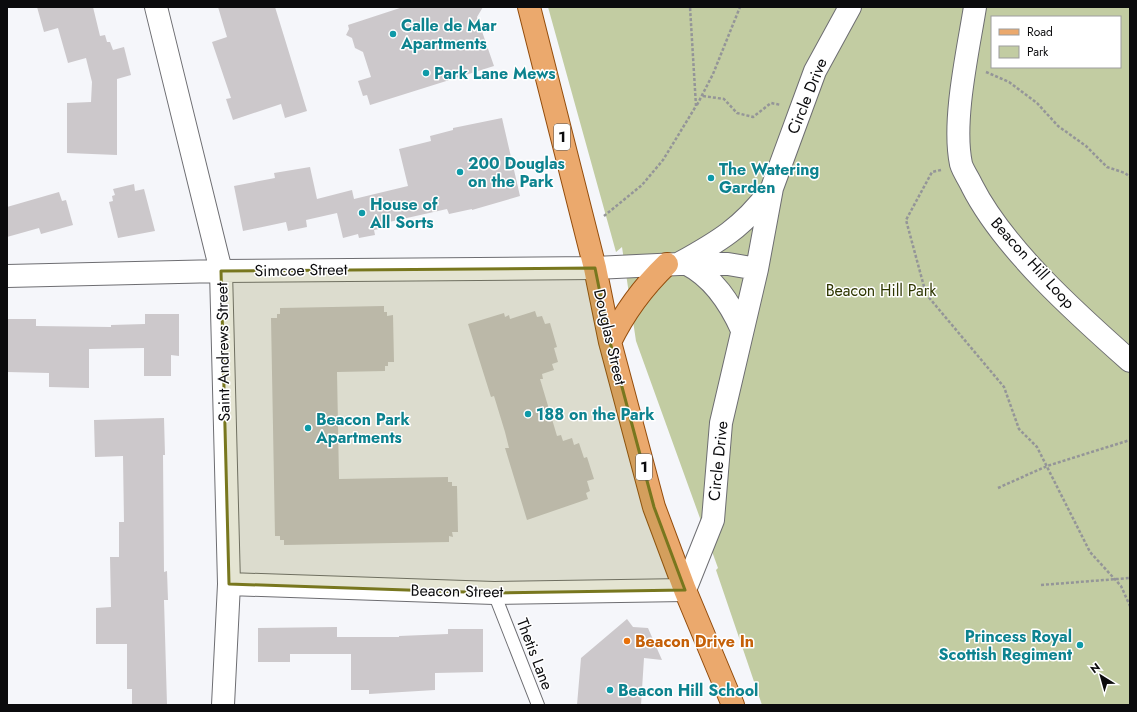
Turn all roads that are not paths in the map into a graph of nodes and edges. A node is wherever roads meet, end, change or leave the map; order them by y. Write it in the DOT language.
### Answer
graph roads {
  1 [pos="156,7"];
  2 [pos="529,7"];
  3 [pos="850,7"];
  4 [pos="976,7"];
  5 [pos="772,188"];
  6 [pos="678,264"];
  7 [pos="595,268"];
  8 [pos="757,269"];
  9 [pos="221,271"];
  10 [pos="7,276"];
  11 [pos="742,330"];
  12 [pos="610,342"];
  13 [pos="1130,361"];
  14 [pos="229,584"];
  15 [pos="685,590"];
  16 [pos="494,593"];
  17 [pos="223,705"];
  18 [pos="538,705"];
  19 [pos="733,705"];
  1 -- 9 [label="street, Saint Andrews Street"];
  2 -- 7 [label="main road, Douglas Street / 1"];
  3 -- 5 [label="street, Circle Drive"];
  4 -- 13 [label="street, Beacon Hill Loop"];
  5 -- 6 [label="street, Circle Drive"];
  5 -- 8 [label="street, Circle Drive"];
  6 -- 7 [label="street, Circle Drive"];
  6 -- 8 [label="street, Circle Drive"];
  6 -- 11 [label="street"];
  6 -- 12 [label="main road"];
  7 -- 9 [label="street, Simcoe Street"];
  7 -- 12 [label="main road, Douglas Street / 1"];
  8 -- 11 [label="street, Circle Drive"];
  9 -- 10 [label="street, Simcoe Street"];
  9 -- 14 [label="street, Saint Andrews Street"];
  11 -- 15 [label="street, Circle Drive"];
  12 -- 15 [label="main road, Douglas Street / 1"];
  14 -- 16 [label="street, Beacon Street"];
  14 -- 17 [label="street, Saint Andrews Street"];
  15 -- 16 [label="street, Beacon Street"];
  15 -- 19 [label="main road, Douglas Street / 1"];
  16 -- 18 [label="lane, Thetis Lane"];
}
